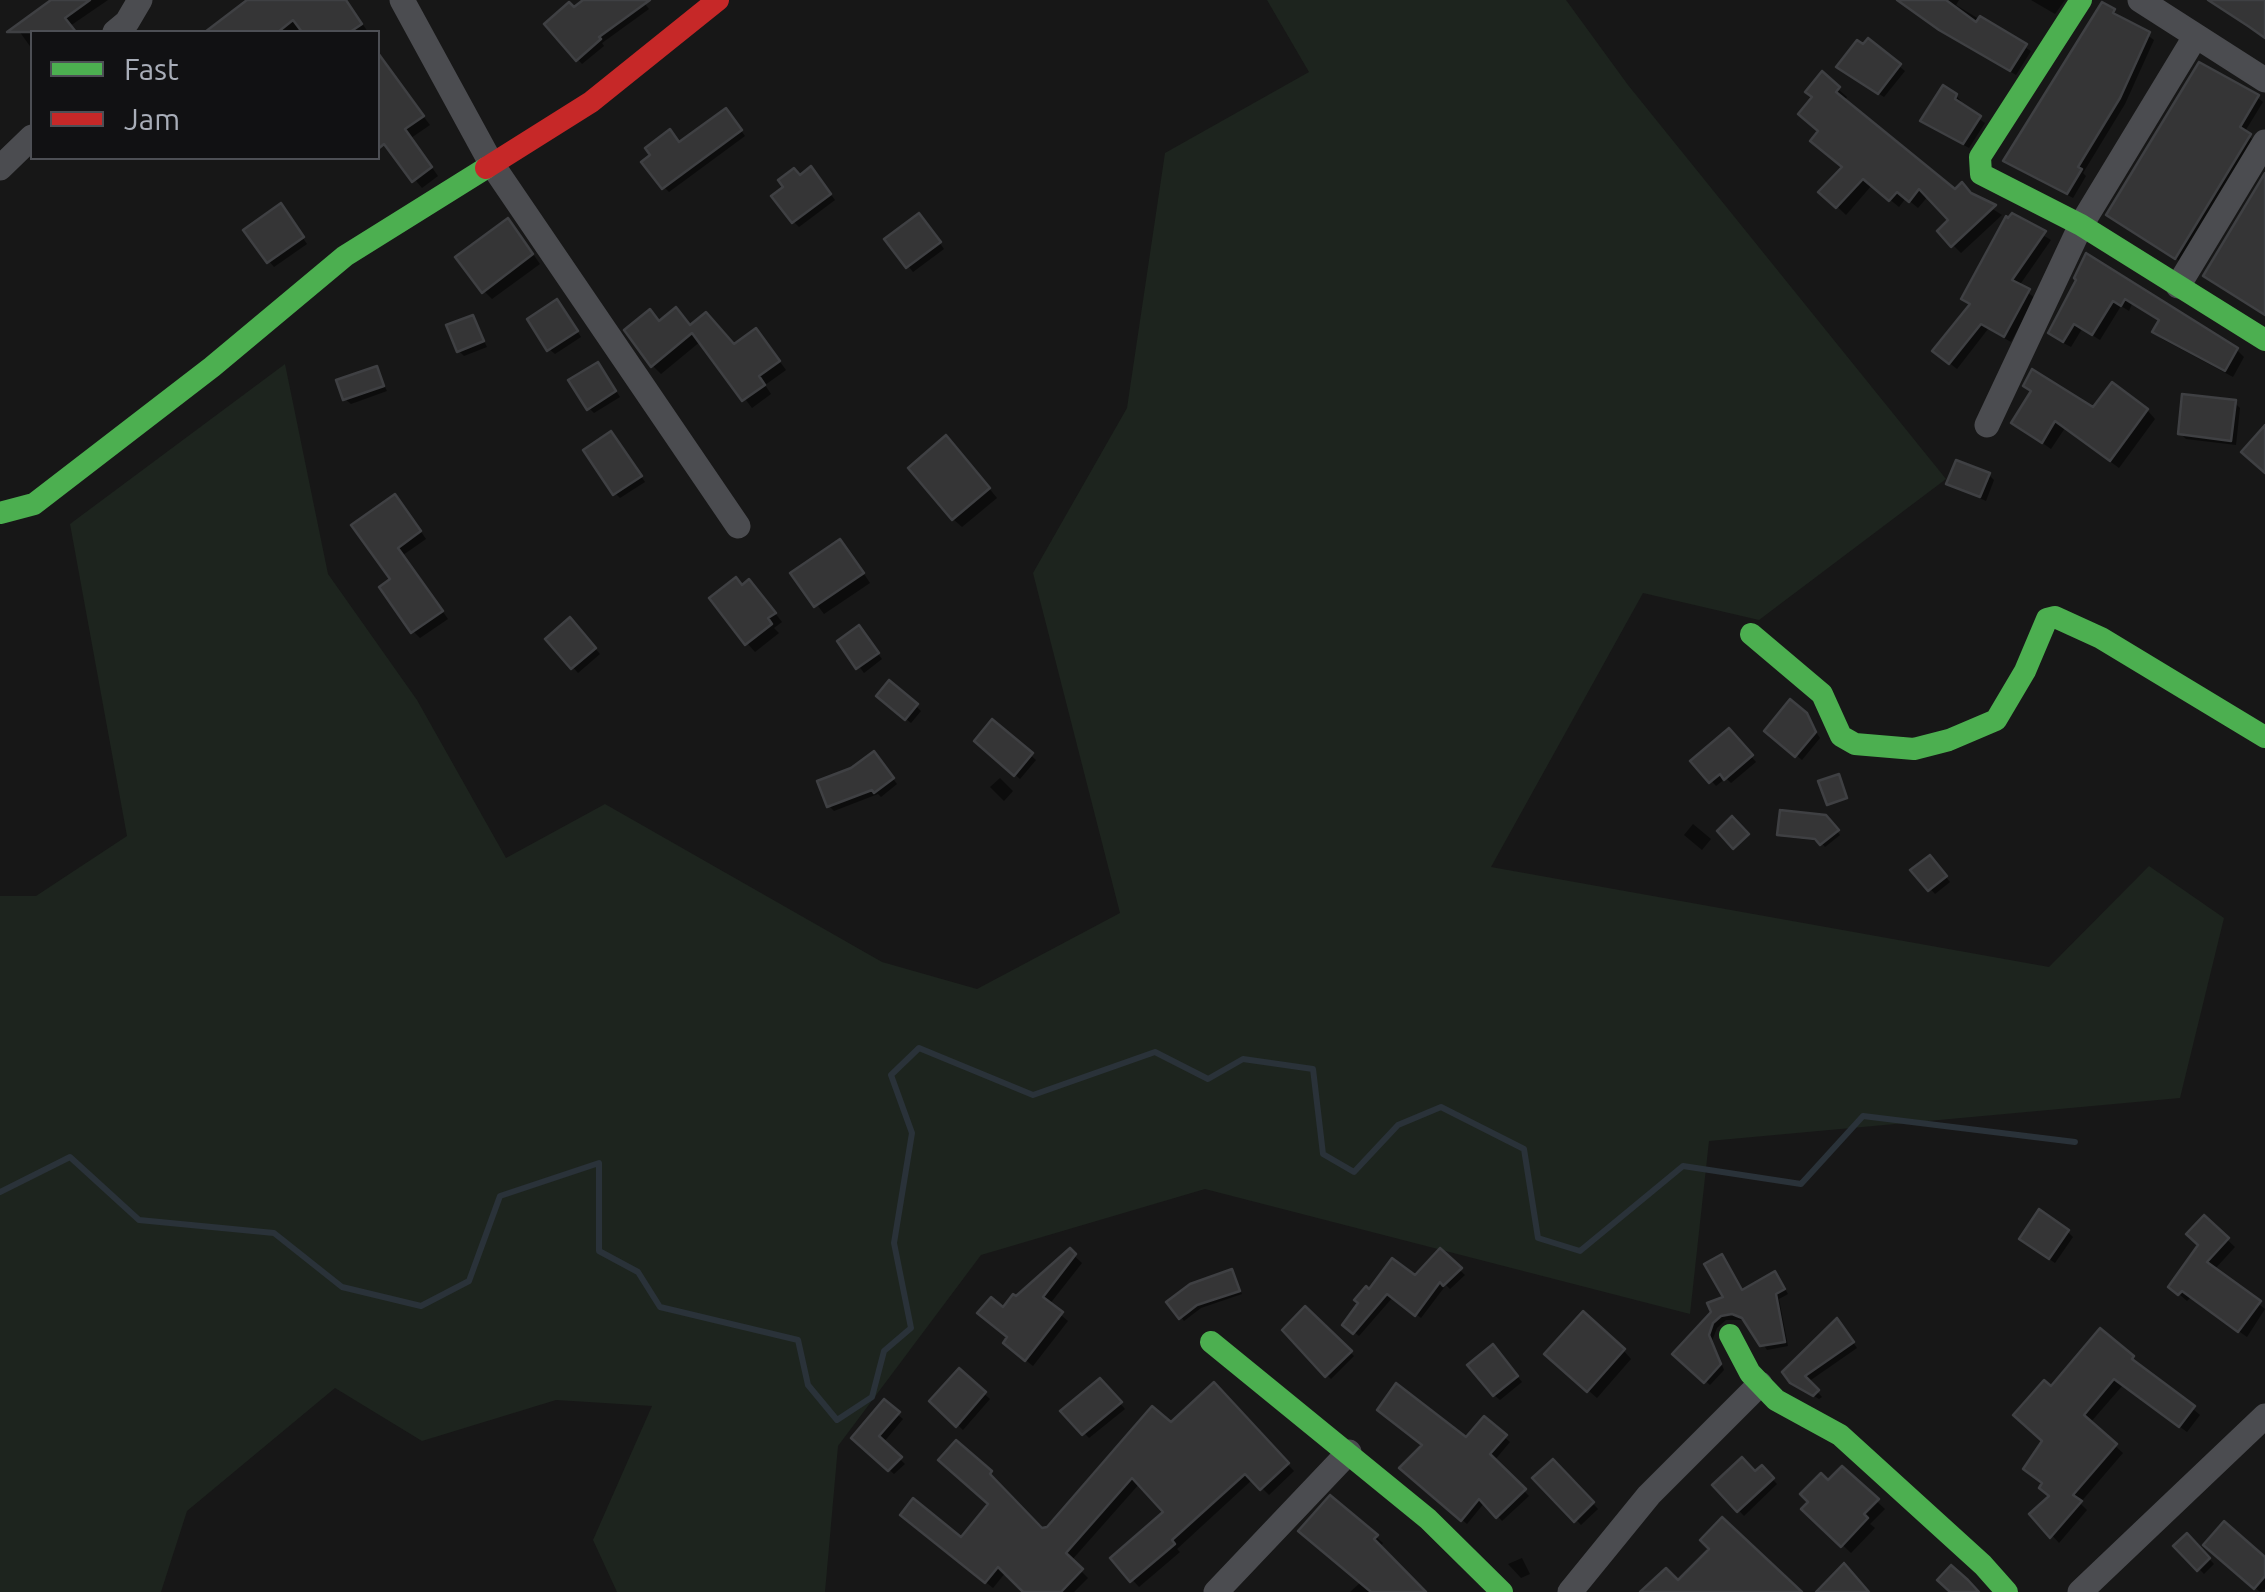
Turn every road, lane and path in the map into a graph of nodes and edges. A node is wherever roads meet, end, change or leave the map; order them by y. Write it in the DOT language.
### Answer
graph roads {
  1 [pos="140,0"];
  2 [pos="402,0"];
  3 [pos="718,0"];
  4 [pos="2081,0"];
  5 [pos="2140,0"];
  6 [pos="118,30"];
  7 [pos="2195,37"];
  8 [pos="2265,80"];
  9 [pos="30,139"];
  10 [pos="2265,142"];
  11 [pos="491,163"];
  12 [pos="0,168"];
  13 [pos="2081,226"];
  14 [pos="2178,286"];
  15 [pos="2265,340"];
  16 [pos="1987,424"];
  17 [pos="0,514"];
  18 [pos="738,526"];
  19 [pos="1751,634"];
  20 [pos="2265,737"];
  21 [pos="1730,1335"];
  22 [pos="1211,1342"];
  23 [pos="1760,1384"];
  24 [pos="2264,1421"];
  25 [pos="1349,1452"];
  26 [pos="1216,1592"];
  27 [pos="1502,1592"];
  28 [pos="1570,1592"];
  29 [pos="2006,1592"];
  30 [pos="2080,1592"];
  1 -- 6 [label="street"];
  2 -- 11 [label="street"];
  3 -- 11 [label="street"];
  4 -- 13 [label="street"];
  5 -- 7 [label="street"];
  7 -- 8 [label="street"];
  7 -- 13 [label="street"];
  9 -- 12 [label="street"];
  10 -- 14 [label="street"];
  11 -- 17 [label="street"];
  11 -- 18 [label="street"];
  13 -- 14 [label="street"];
  13 -- 16 [label="street"];
  14 -- 15 [label="street"];
  19 -- 20 [label="street"];
  21 -- 23 [label="street"];
  22 -- 25 [label="street"];
  23 -- 28 [label="street"];
  23 -- 29 [label="street"];
  24 -- 30 [label="street"];
  25 -- 26 [label="street"];
  25 -- 27 [label="street"];
}
